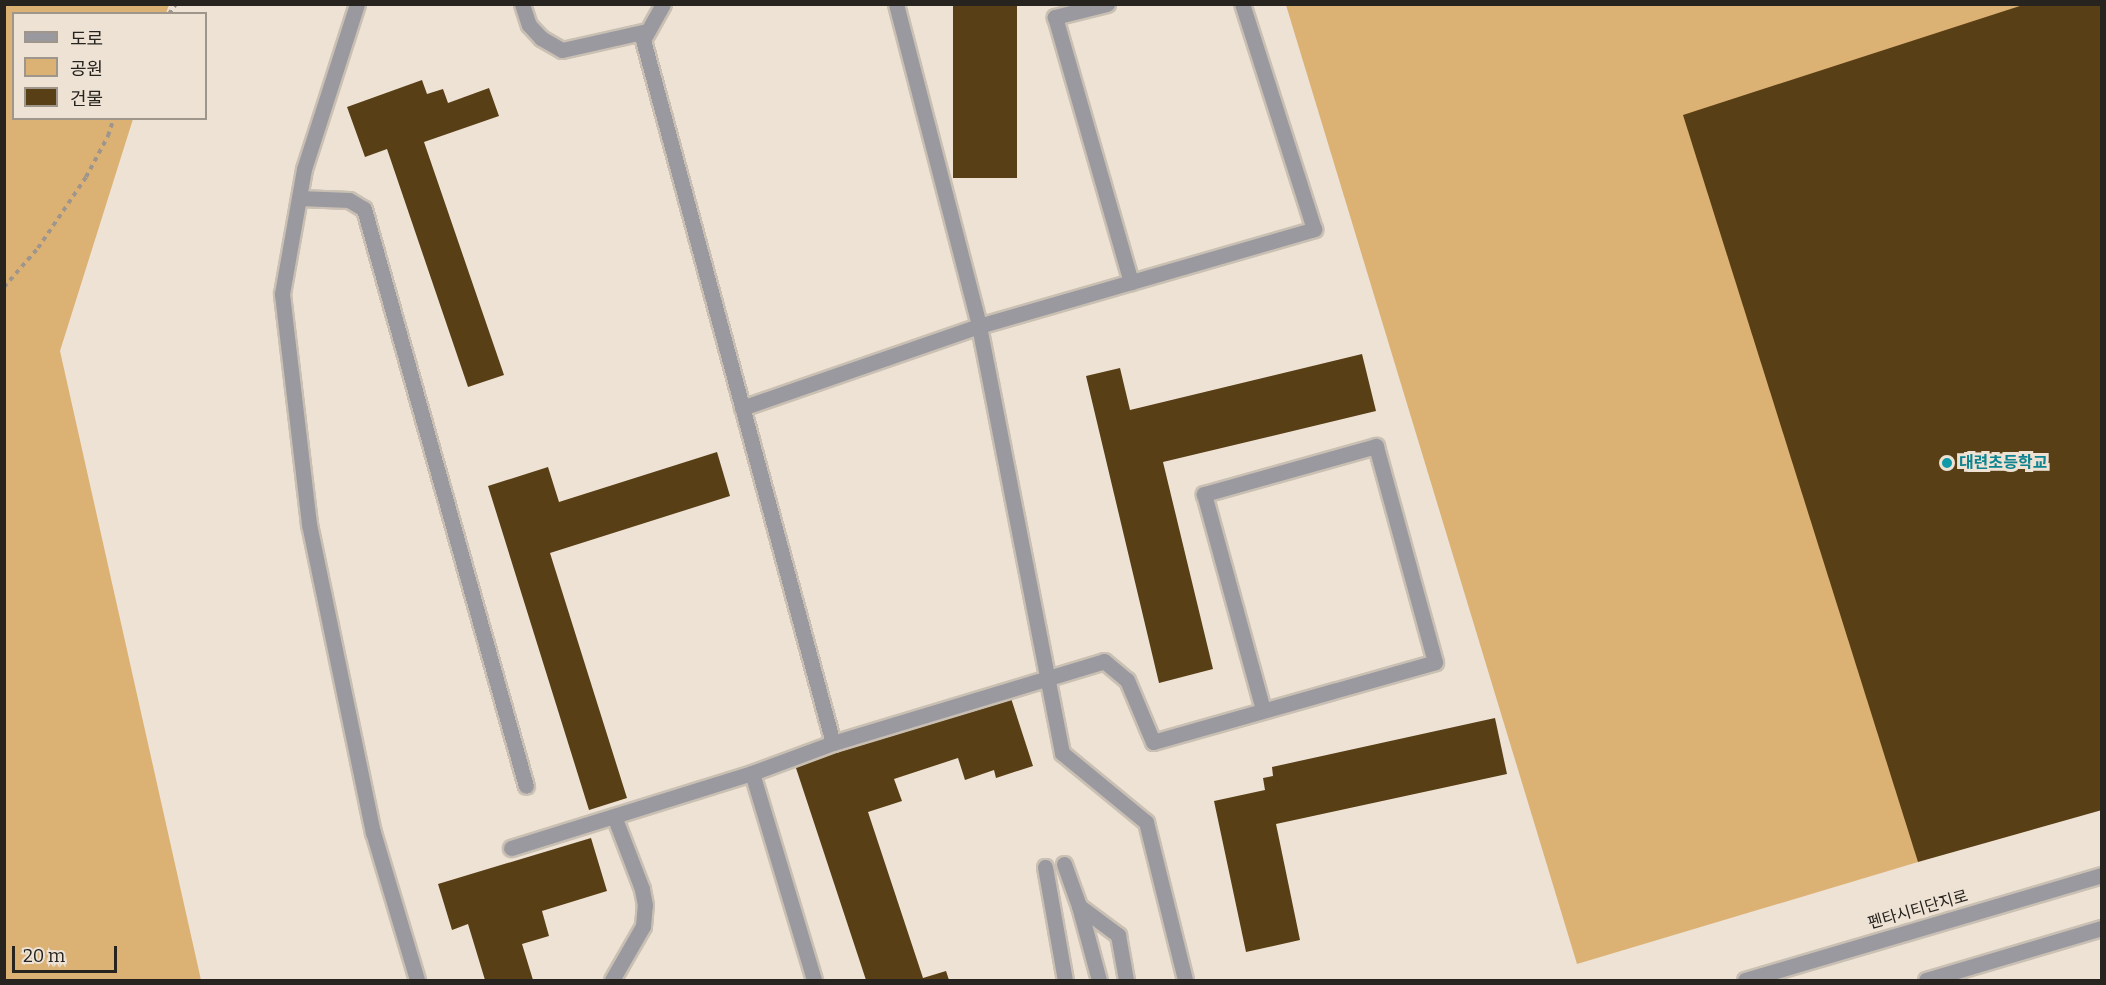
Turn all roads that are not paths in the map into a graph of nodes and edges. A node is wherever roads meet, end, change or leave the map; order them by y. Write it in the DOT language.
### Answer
graph roads {
  1 [pos="357,4"];
  2 [pos="522,4"];
  3 [pos="663,4"];
  4 [pos="896,4"];
  5 [pos="1107,4"];
  6 [pos="1242,4"];
  7 [pos="647,31"];
  8 [pos="298,198"];
  9 [pos="1131,282"];
  10 [pos="979,326"];
  11 [pos="742,408"];
  12 [pos="1047,679"];
  13 [pos="1263,710"];
  14 [pos="833,743"];
  15 [pos="752,773"];
  16 [pos="526,786"];
  17 [pos="614,816"];
  18 [pos="511,848"];
  19 [pos="1064,864"];
  20 [pos="1045,867"];
  21 [pos="2102,875"];
  22 [pos="1079,906"];
  23 [pos="2102,928"];
  24 [pos="417,981"];
  25 [pos="612,981"];
  26 [pos="814,981"];
  27 [pos="1065,981"];
  28 [pos="1099,981"];
  29 [pos="1126,981"];
  30 [pos="1185,981"];
  31 [pos="1745,981"];
  32 [pos="1926,981"];
  1 -- 8 [label="street"];
  2 -- 7 [label="street"];
  3 -- 7 [label="street"];
  4 -- 10 [label="street"];
  5 -- 9 [label="street"];
  6 -- 9 [label="street"];
  7 -- 11 [label="street"];
  8 -- 16 [label="street"];
  8 -- 24 [label="street"];
  9 -- 10 [label="street"];
  10 -- 11 [label="street"];
  10 -- 12 [label="street"];
  11 -- 14 [label="street"];
  12 -- 13 [label="street"];
  12 -- 14 [label="street"];
  12 -- 30 [label="street"];
  13 -- 13 [label="street"];
  14 -- 15 [label="street"];
  15 -- 17 [label="street"];
  15 -- 26 [label="street"];
  17 -- 18 [label="street"];
  17 -- 25 [label="street"];
  19 -- 22 [label="street"];
  20 -- 27 [label="street"];
  21 -- 31 [label="street, 펜타시티단지로"];
  22 -- 28 [label="street"];
  22 -- 29 [label="street"];
  23 -- 32 [label="street"];
}
